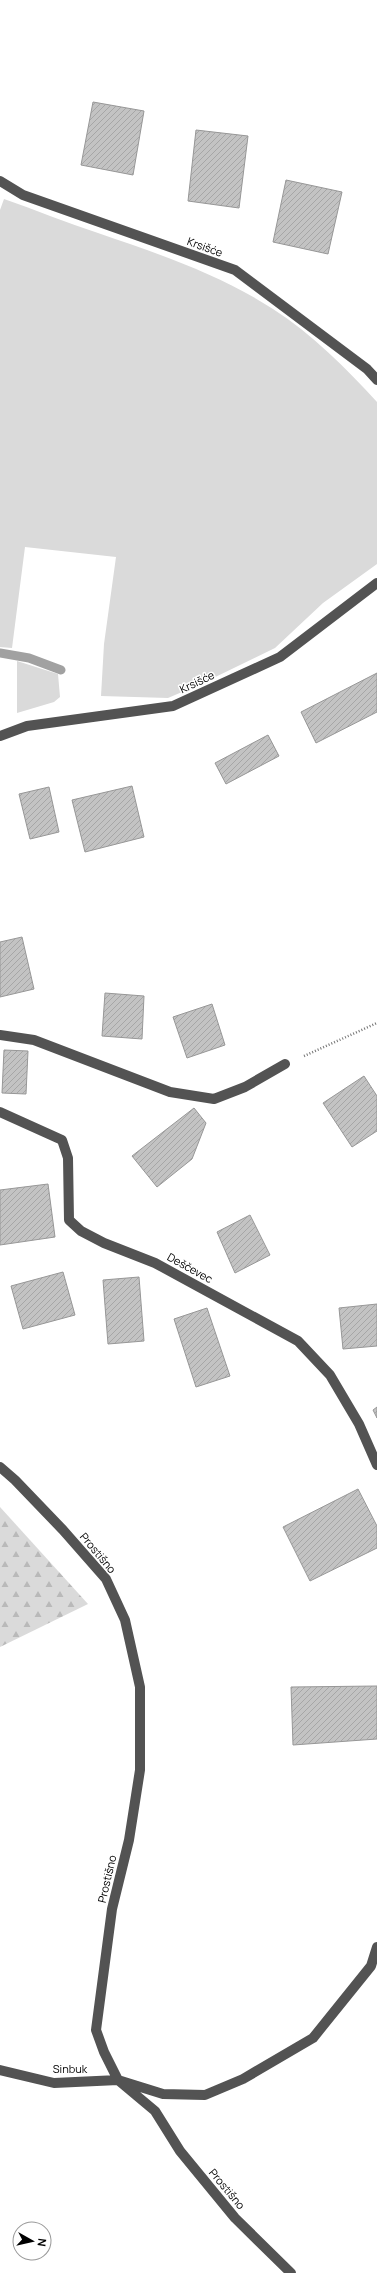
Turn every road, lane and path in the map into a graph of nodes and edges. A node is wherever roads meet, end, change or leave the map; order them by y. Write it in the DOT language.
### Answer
graph roads {
  1 [pos="0,181"];
  2 [pos="377,380"];
  3 [pos="377,583"];
  4 [pos="0,736"];
  5 [pos="377,1023"];
  6 [pos="0,1035"];
  7 [pos="285,1064"];
  8 [pos="0,1112"];
  9 [pos="377,1465"];
  10 [pos="0,1467"];
  11 [pos="377,1947"];
  12 [pos="0,2070"];
  13 [pos="118,2080"];
  14 [pos="291,2273"];
  1 -- 2 [label="street, Krsišće"];
  3 -- 4 [label="street, Krsišće"];
  5 -- 7 [label="path"];
  6 -- 7 [label="street"];
  8 -- 9 [label="street, Deščevec"];
  10 -- 13 [label="street, Prostišno"];
  11 -- 13 [label="street, Sinbuk"];
  12 -- 13 [label="street, Sinbuk"];
  13 -- 14 [label="street, Prostišno"];
}
